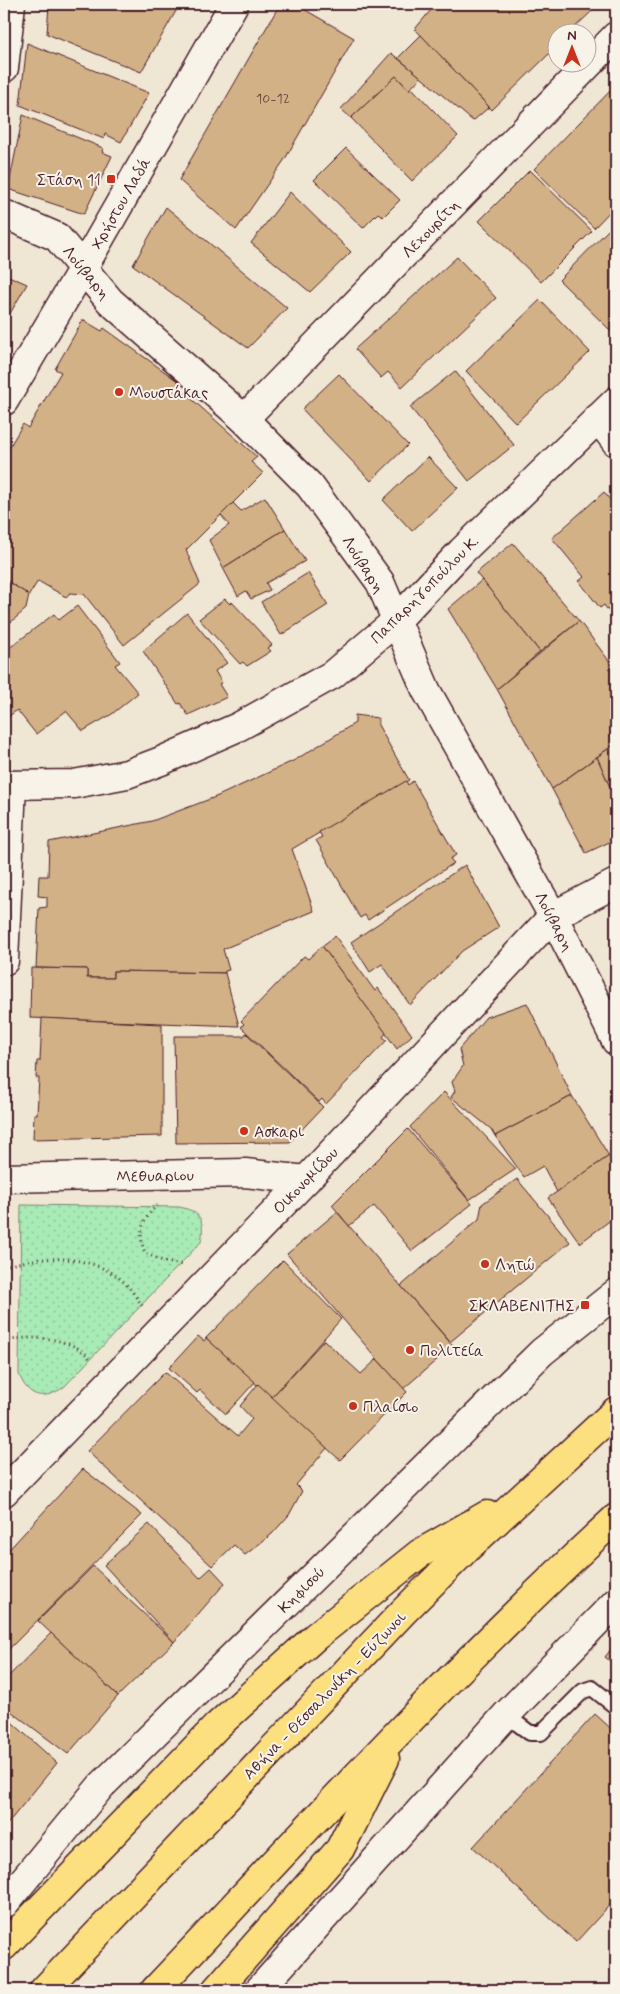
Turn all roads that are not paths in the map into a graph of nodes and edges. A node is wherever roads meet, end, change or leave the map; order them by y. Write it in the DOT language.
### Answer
graph roads {
  1 [pos="10,4"];
  2 [pos="234,4"];
  3 [pos="616,36"];
  4 [pos="4,68"];
  5 [pos="4,214"];
  6 [pos="83,268"];
  7 [pos="4,401"];
  8 [pos="607,410"];
  9 [pos="244,419"];
  10 [pos="616,442"];
  11 [pos="396,621"];
  12 [pos="8,785"];
  13 [pos="616,883"];
  14 [pos="553,916"];
  15 [pos="4,961"];
  16 [pos="616,1041"];
  17 [pos="4,1178"];
  18 [pos="306,1180"];
  19 [pos="616,1293"];
  20 [pos="616,1411"];
  21 [pos="531,1489"];
  22 [pos="4,1492"];
  23 [pos="616,1518"];
  24 [pos="616,1602"];
  25 [pos="615,1704"];
  26 [pos="506,1715"];
  27 [pos="400,1731"];
  28 [pos="4,1904"];
  29 [pos="4,1946"];
  30 [pos="44,1990"];
  31 [pos="155,1990"];
  32 [pos="216,1990"];
  33 [pos="258,1990"];
  1 -- 4 [label="street"];
  2 -- 6 [label="street, Χρήστου Λαδά"];
  3 -- 9 [label="street, Λεχουρίτη"];
  5 -- 6 [label="street, Λούβαρη"];
  6 -- 7 [label="street, Χρήστου Λαδά"];
  6 -- 9 [label="street, Λούβαρη"];
  8 -- 10 [label="street"];
  8 -- 11 [label="street, Παπαρηγοπούλου Κ."];
  9 -- 11 [label="street, Λούβαρη"];
  11 -- 12 [label="street, Παπαρηγοπούλου Κ."];
  11 -- 14 [label="street, Λούβαρη"];
  12 -- 15 [label="street"];
  13 -- 14 [label="street, Οικονομίδου"];
  14 -- 16 [label="street, Λούβαρη"];
  14 -- 18 [label="street, Οικονομίδου"];
  17 -- 18 [label="street, Μεθυαριου"];
  18 -- 22 [label="street, Οικονομίδου"];
  19 -- 28 [label="street, Κηφισού"];
  20 -- 21 [label="highway, Αθήνα - Θεσσαλονίκη - Εύζωνοι"];
  21 -- 29 [label="highway"];
  21 -- 30 [label="highway, Αθήνα - Θεσσαλονίκη - Εύζωνοι"];
  23 -- 27 [label="highway"];
  24 -- 26 [label="street"];
  25 -- 26 [label="lane"];
  26 -- 33 [label="street"];
  27 -- 31 [label="highway"];
  27 -- 32 [label="highway"];
}
